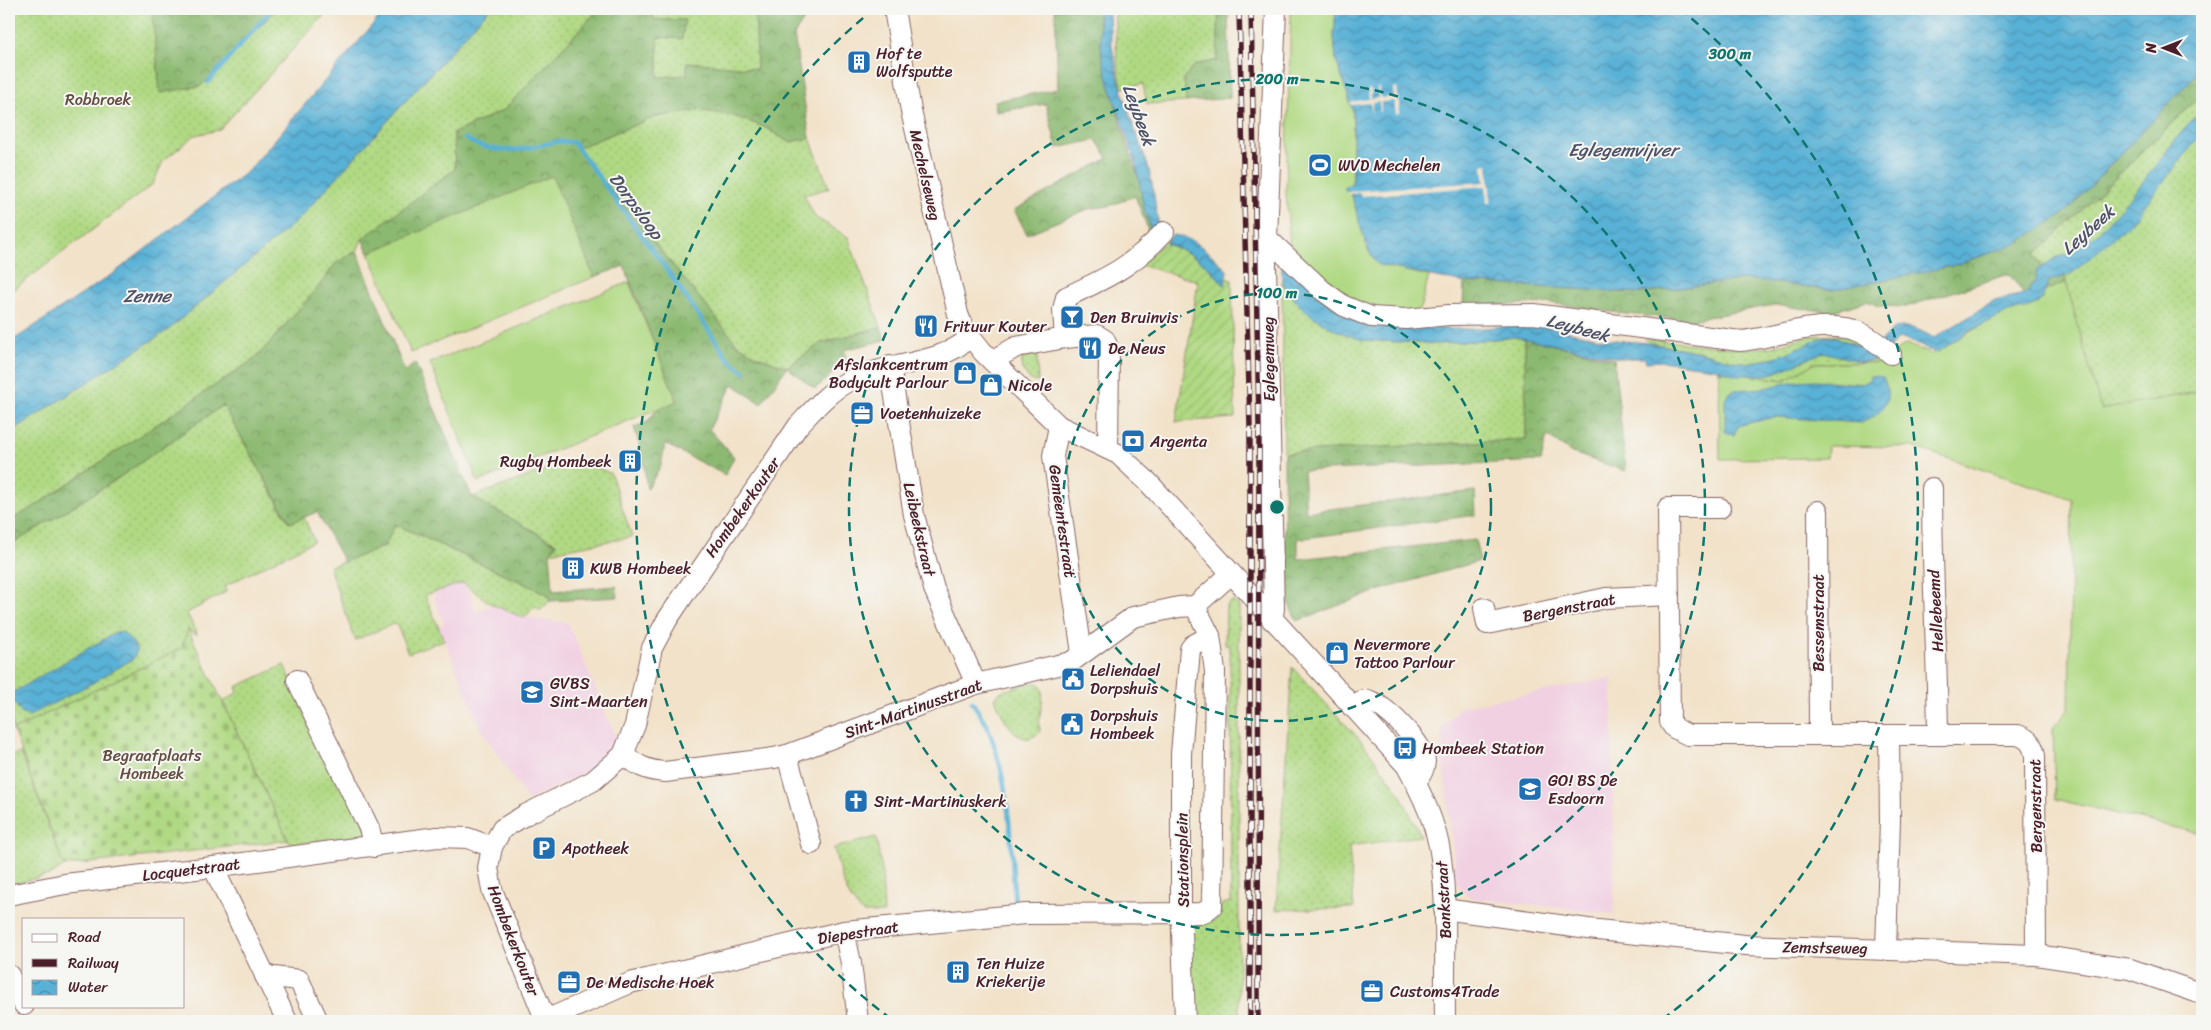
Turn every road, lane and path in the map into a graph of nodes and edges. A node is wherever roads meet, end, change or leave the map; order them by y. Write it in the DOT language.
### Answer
graph roads {
  1 [pos="894,9"];
  2 [pos="1276,9"];
  3 [pos="1164,232"];
  4 [pos="1268,239"];
  5 [pos="970,337"];
  6 [pos="1065,338"];
  7 [pos="1891,354"];
  8 [pos="992,360"];
  9 [pos="890,366"];
  10 [pos="1059,426"];
  11 [pos="1108,449"];
  12 [pos="1932,488"];
  13 [pos="1720,508"];
  14 [pos="1818,511"];
  15 [pos="1231,574"];
  16 [pos="1669,595"];
  17 [pos="1195,606"];
  18 [pos="1484,608"];
  19 [pos="1272,620"];
  20 [pos="1210,636"];
  21 [pos="1082,653"];
  22 [pos="297,680"];
  23 [pos="976,684"];
  24 [pos="1819,735"];
  25 [pos="1889,735"];
  26 [pos="1938,735"];
  27 [pos="623,755"];
  28 [pos="787,755"];
  29 [pos="811,844"];
  30 [pos="374,847"];
  31 [pos="492,847"];
  32 [pos="213,867"];
  33 [pos="9,896"];
  34 [pos="1444,909"];
  35 [pos="1182,914"];
  36 [pos="844,931"];
  37 [pos="1886,948"];
  38 [pos="2036,955"];
  39 [pos="9,975"];
  40 [pos="265,976"];
  41 [pos="2202,994"];
  42 [pos="22,1002"];
  43 [pos="25,1008"];
  44 [pos="32,1021"];
  45 [pos="288,1021"];
  46 [pos="318,1021"];
  47 [pos="546,1021"];
  48 [pos="858,1021"];
  49 [pos="1185,1021"];
  50 [pos="1444,1021"];
  1 -- 5 [label="street, Mechelseweg"];
  2 -- 4 [label="street, Eglegemweg"];
  3 -- 6 [label="street"];
  4 -- 7 [label="street"];
  4 -- 19 [label="street, Eglegemweg"];
  5 -- 8 [label="street"];
  5 -- 9 [label="street, Hombekerkouter"];
  6 -- 8 [label="street"];
  6 -- 11 [label="street"];
  8 -- 10 [label="street"];
  9 -- 23 [label="street, Leibeekstraat"];
  9 -- 27 [label="street, Hombekerkouter"];
  10 -- 11 [label="street, Bankstraat"];
  10 -- 21 [label="street, Gemeentestraat"];
  11 -- 15 [label="street, Bankstraat"];
  12 -- 26 [label="street, Hellebeemd"];
  13 -- 16 [label="street, Bergenstraat"];
  14 -- 24 [label="street, Bessemstraat"];
  15 -- 17 [label="street"];
  15 -- 19 [label="street, Bankstraat"];
  16 -- 18 [label="street, Bergenstraat"];
  16 -- 24 [label="street, Bergenstraat"];
  17 -- 20 [label="street, Stationsplein"];
  17 -- 21 [label="street, Sint-Martinusstraat"];
  19 -- 34 [label="street, Bankstraat"];
  20 -- 35 [label="street, Stationsplein"];
  20 -- 35 [label="street, Stationsplein"];
  21 -- 23 [label="street, Sint-Martinusstraat"];
  22 -- 30 [label="street"];
  23 -- 28 [label="street, Sint-Martinusstraat"];
  24 -- 25 [label="street, Bergenstraat"];
  25 -- 26 [label="street, Bergenstraat"];
  25 -- 37 [label="street"];
  26 -- 38 [label="street, Bergenstraat"];
  27 -- 28 [label="street, Sint-Martinusstraat"];
  27 -- 31 [label="street, Hombekerkouter"];
  28 -- 29 [label="street"];
  30 -- 31 [label="street, Locquetstraat"];
  30 -- 32 [label="street, Locquetstraat"];
  31 -- 47 [label="street, Hombekerkouter"];
  32 -- 33 [label="street, Locquetstraat"];
  32 -- 40 [label="street"];
  34 -- 37 [label="street, Zemstseweg"];
  34 -- 50 [label="street, Bankstraat"];
  35 -- 36 [label="street, Diepestraat"];
  35 -- 49 [label="street"];
  36 -- 47 [label="street, Diepestraat"];
  36 -- 48 [label="street"];
  37 -- 38 [label="street, Zemstseweg"];
  38 -- 41 [label="street, Zemstseweg"];
  39 -- 42 [label="street"];
  40 -- 45 [label="street"];
  40 -- 46 [label="street"];
  43 -- 44 [label="street"];
}
